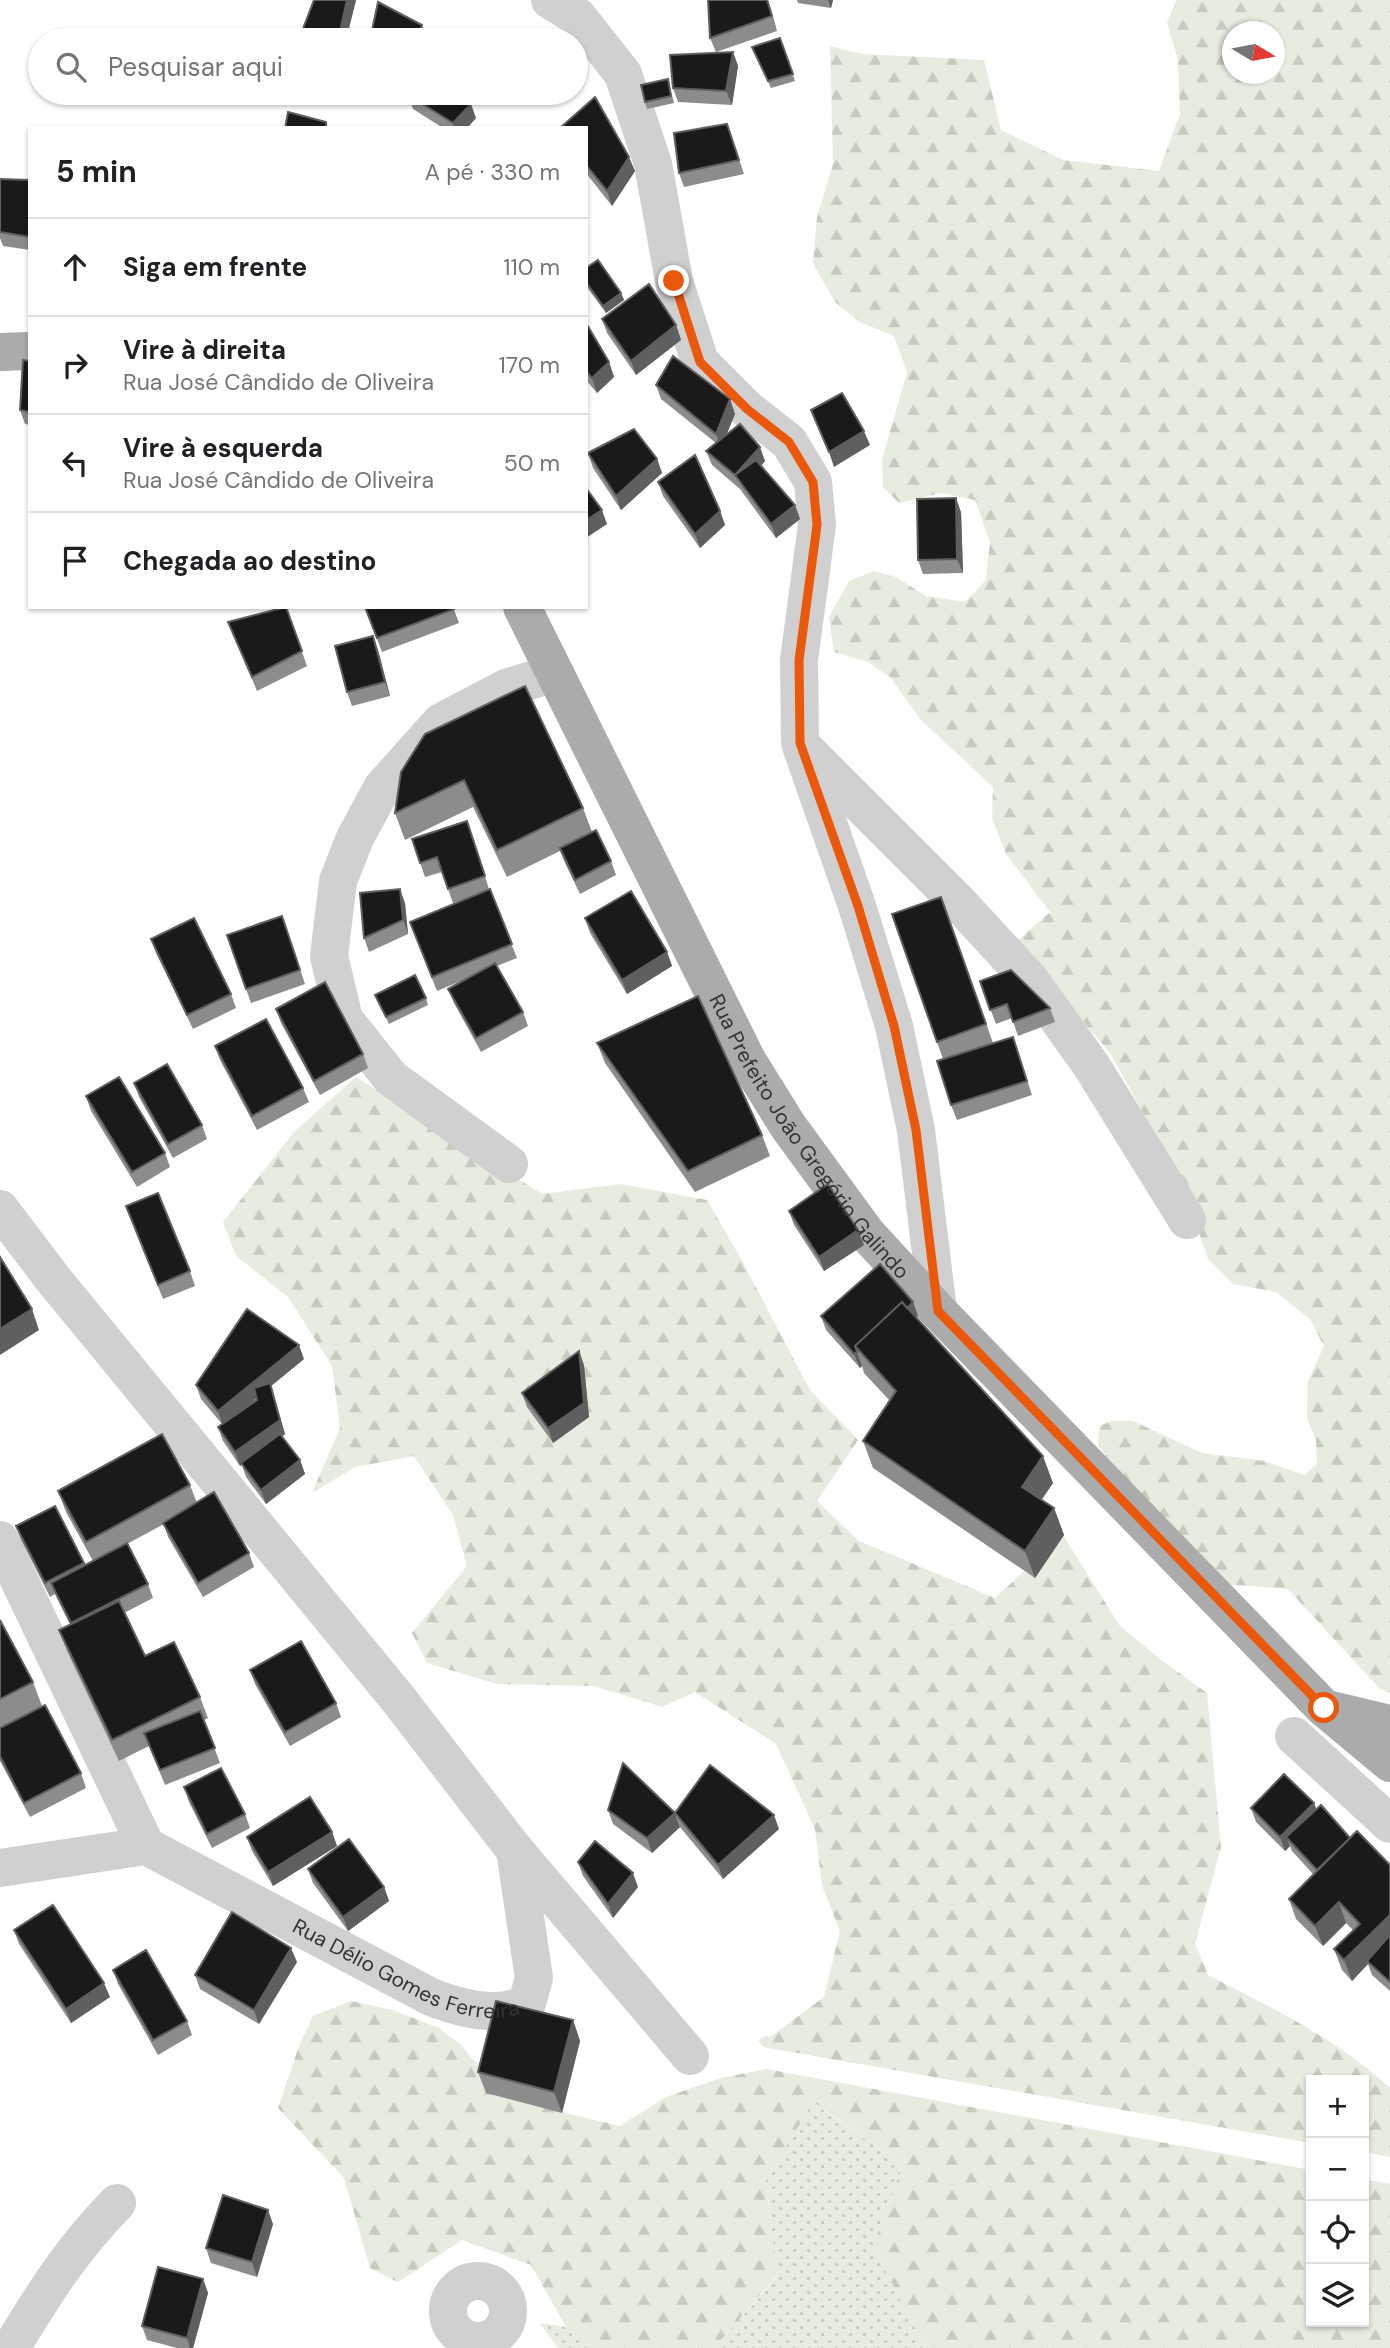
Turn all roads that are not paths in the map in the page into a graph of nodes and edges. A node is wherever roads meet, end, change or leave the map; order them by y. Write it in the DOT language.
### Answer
graph roads {
  1 [pos="550,0"];
  2 [pos="587,28"];
  3 [pos="588,30"];
  4 [pos="28,351"];
  5 [pos="0,352"];
  6 [pos="523,609"];
  7 [pos="555,673"];
  8 [pos="800,743"];
  9 [pos="509,1164"];
  10 [pos="0,1209"];
  11 [pos="1187,1220"];
  12 [pos="938,1311"];
  13 [pos="0,1540"];
  14 [pos="1324,1708"];
  15 [pos="1390,1724"];
  16 [pos="1294,1736"];
  17 [pos="1390,1763"];
  18 [pos="1390,1824"];
  19 [pos="146,1846"];
  20 [pos="514,1849"];
  21 [pos="0,1868"];
  22 [pos="690,2056"];
  23 [pos="117,2203"];
  24 [pos="11,2348"];
  1 -- 2 [label="street"];
  3 -- 8 [label="street"];
  4 -- 5 [label="main road"];
  6 -- 7 [label="main road, Rua Prefeito João Gregório Galindo"];
  7 -- 9 [label="street"];
  7 -- 12 [label="main road, Rua Prefeito João Gregório Galindo"];
  8 -- 11 [label="street"];
  8 -- 12 [label="street"];
  10 -- 20 [label="street"];
  12 -- 14 [label="main road, Rua Prefeito João Gregório Galindo"];
  13 -- 19 [label="street"];
  14 -- 15 [label="main road"];
  14 -- 17 [label="main road, Rua Prefeito João Gregório Galindo"];
  16 -- 18 [label="street"];
  19 -- 20 [label="street, Rua Délio Gomes Ferreira"];
  19 -- 21 [label="street"];
  20 -- 22 [label="street"];
  23 -- 24 [label="street"];
}
